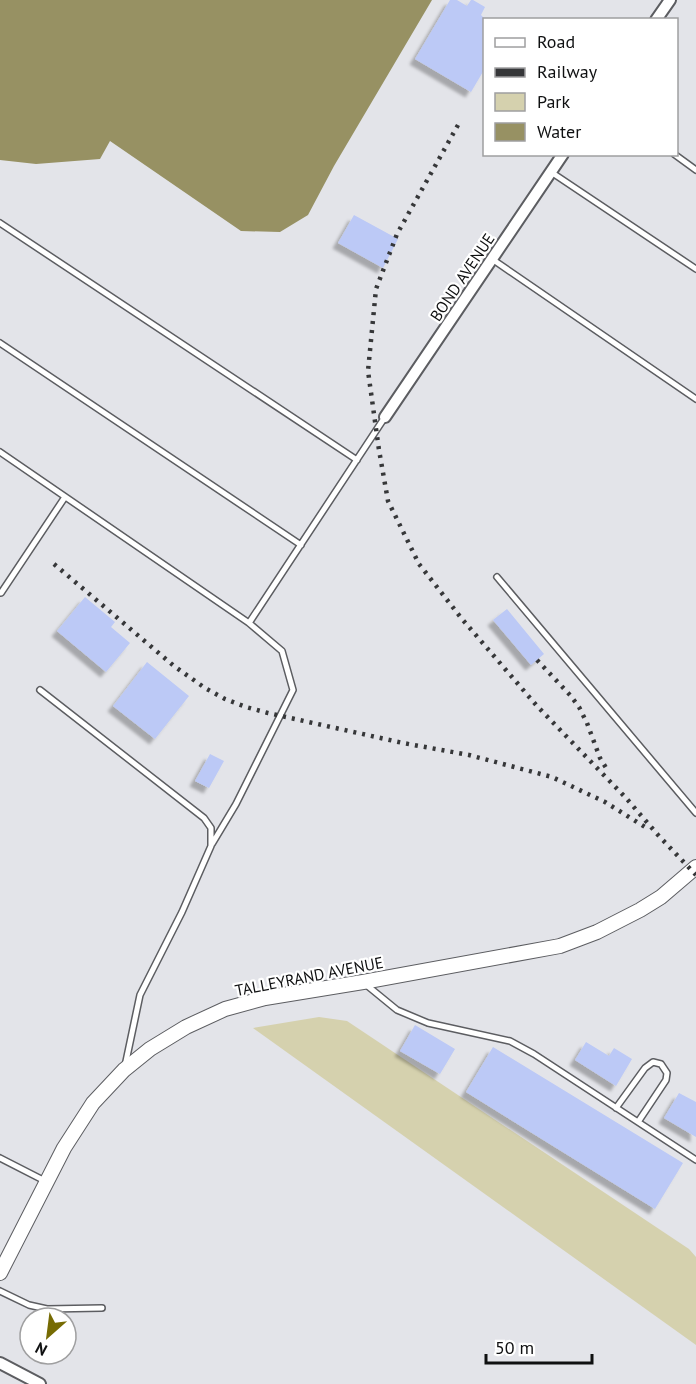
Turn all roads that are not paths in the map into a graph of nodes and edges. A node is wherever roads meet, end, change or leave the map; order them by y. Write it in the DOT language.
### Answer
graph roads {
  1 [pos="670,0"];
  2 [pos="657,18"];
  3 [pos="562,156"];
  4 [pos="677,156"];
  5 [pos="696,170"];
  6 [pos="551,172"];
  7 [pos="0,223"];
  8 [pos="492,259"];
  9 [pos="696,269"];
  10 [pos="0,343"];
  11 [pos="696,399"];
  12 [pos="385,417"];
  13 [pos="0,452"];
  14 [pos="357,460"];
  15 [pos="65,497"];
  16 [pos="301,545"];
  17 [pos="497,577"];
  18 [pos="0,594"];
  19 [pos="249,623"];
  20 [pos="40,690"];
  21 [pos="696,813"];
  22 [pos="211,846"];
  23 [pos="696,867"];
  24 [pos="363,982"];
  25 [pos="124,1070"];
  26 [pos="616,1108"];
  27 [pos="638,1122"];
  28 [pos="0,1158"];
  29 [pos="696,1160"];
  30 [pos="47,1182"];
  31 [pos="0,1273"];
  32 [pos="0,1291"];
  33 [pos="102,1308"];
  34 [pos="0,1363"];
  35 [pos="40,1384"];
  1 -- 2 [label="street"];
  3 -- 6 [label="street, BOND AVENUE"];
  4 -- 5 [label="lane"];
  6 -- 8 [label="street, BOND AVENUE"];
  6 -- 9 [label="lane"];
  7 -- 14 [label="lane"];
  8 -- 11 [label="lane"];
  8 -- 12 [label="street, BOND AVENUE"];
  10 -- 16 [label="lane"];
  12 -- 14 [label="lane"];
  13 -- 15 [label="lane"];
  14 -- 16 [label="lane"];
  15 -- 18 [label="lane"];
  15 -- 19 [label="lane"];
  16 -- 19 [label="lane"];
  17 -- 21 [label="lane"];
  19 -- 22 [label="lane"];
  20 -- 22 [label="lane"];
  22 -- 25 [label="lane"];
  23 -- 24 [label="street, TALLEYRAND AVENUE"];
  24 -- 25 [label="street, TALLEYRAND AVENUE"];
  24 -- 26 [label="lane"];
  25 -- 30 [label="street, TALLEYRAND AVENUE"];
  26 -- 27 [label="lane"];
  26 -- 27 [label="lane"];
  27 -- 29 [label="lane"];
  28 -- 30 [label="lane"];
  30 -- 31 [label="street, TALLEYRAND AVENUE"];
  32 -- 33 [label="lane"];
  34 -- 35 [label="street"];
}
